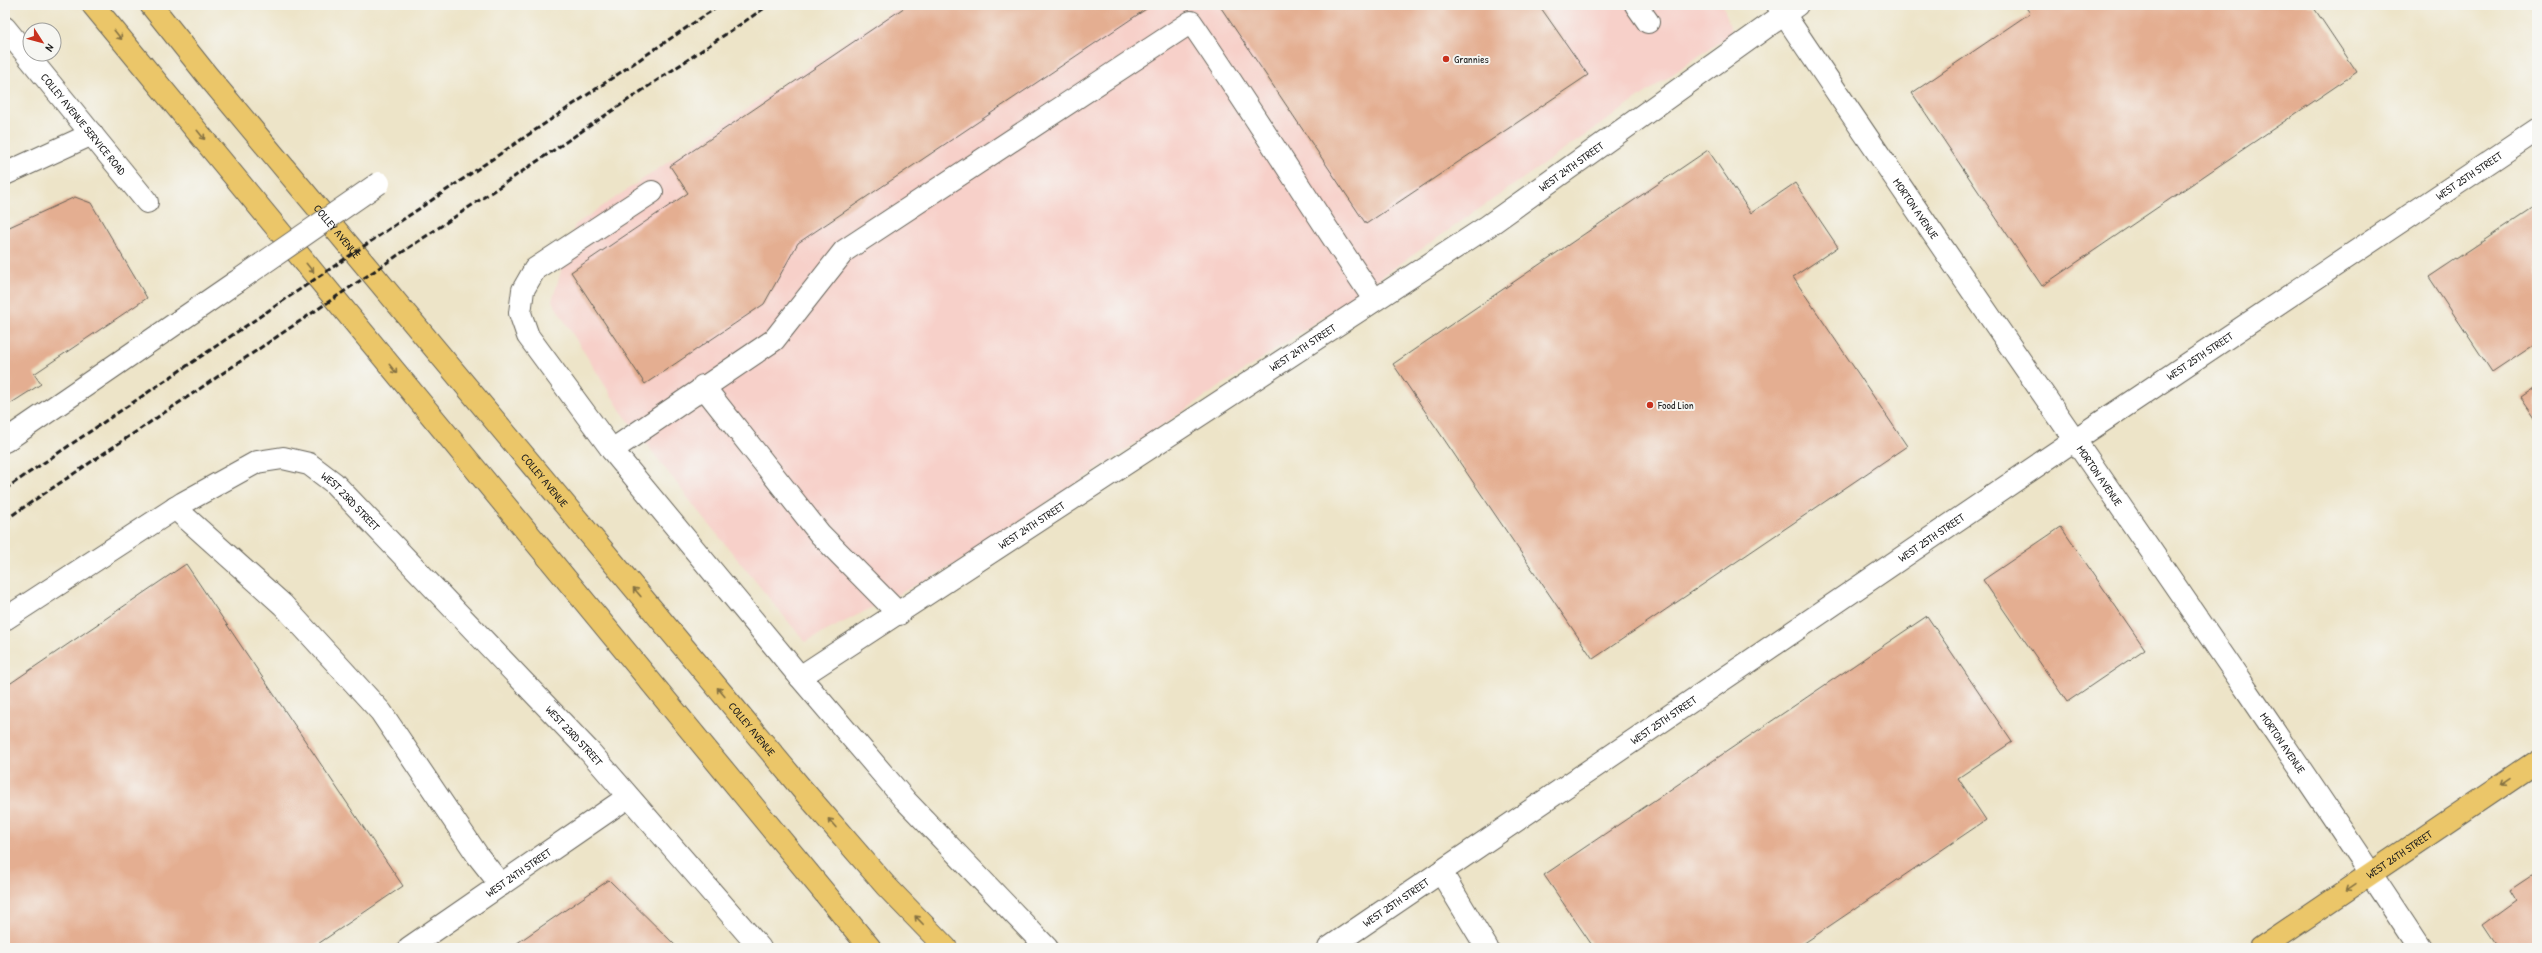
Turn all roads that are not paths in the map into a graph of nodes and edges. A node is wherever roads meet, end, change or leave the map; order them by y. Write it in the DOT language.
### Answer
graph roads {
  1 [pos="93,5"];
  2 [pos="151,5"];
  3 [pos="1786,8"];
  4 [pos="5,28"];
  5 [pos="2537,130"];
  6 [pos="92,134"];
  7 [pos="5,174"];
  8 [pos="379,183"];
  9 [pos="652,192"];
  10 [pos="147,202"];
  11 [pos="1374,299"];
  12 [pos="703,386"];
  13 [pos="2076,439"];
  14 [pos="5,441"];
  15 [pos="612,450"];
  16 [pos="175,508"];
  17 [pos="899,614"];
  18 [pos="5,619"];
  19 [pos="800,677"];
  20 [pos="2537,761"];
  21 [pos="628,797"];
  22 [pos="1441,872"];
  23 [pos="2371,873"];
  24 [pos="501,885"];
  25 [pos="408,948"];
  26 [pos="760,948"];
  27 [pos="870,948"];
  28 [pos="946,948"];
  29 [pos="1047,948"];
  30 [pos="1329,948"];
  31 [pos="1487,948"];
  32 [pos="2261,948"];
  33 [pos="2420,948"];
  1 -- 27 [label="main road, one-way"];
  28 -- 2 [label="main road, COLLEY AVENUE, one-way"];
  3 -- 11 [label="street, WEST 24TH STREET"];
  3 -- 13 [label="street, MORTON AVENUE"];
  4 -- 6 [label="street, COLLEY AVENUE SERVICE ROAD"];
  5 -- 13 [label="street, WEST 25TH STREET"];
  6 -- 7 [label="street"];
  6 -- 10 [label="street, COLLEY AVENUE SERVICE ROAD"];
  8 -- 14 [label="street, bridge"];
  9 -- 15 [label="street"];
  11 -- 12 [label="street"];
  11 -- 17 [label="street, WEST 24TH STREET"];
  12 -- 15 [label="street"];
  12 -- 17 [label="street"];
  13 -- 22 [label="street, WEST 25TH STREET"];
  13 -- 23 [label="street, MORTON AVENUE"];
  15 -- 19 [label="street"];
  16 -- 18 [label="street, WEST 23RD STREET"];
  16 -- 21 [label="street, WEST 23RD STREET"];
  16 -- 24 [label="street"];
  17 -- 19 [label="street, WEST 24TH STREET"];
  19 -- 29 [label="street"];
  20 -- 23 [label="main road, WEST 26TH STREET, one-way"];
  21 -- 24 [label="street, WEST 24TH STREET"];
  21 -- 26 [label="street, WEST 23RD STREET"];
  22 -- 30 [label="street, WEST 25TH STREET"];
  22 -- 31 [label="street"];
  23 -- 32 [label="main road, WEST 26TH STREET, one-way"];
  23 -- 33 [label="street, MORTON AVENUE"];
  24 -- 25 [label="street, WEST 24TH STREET"];
}
